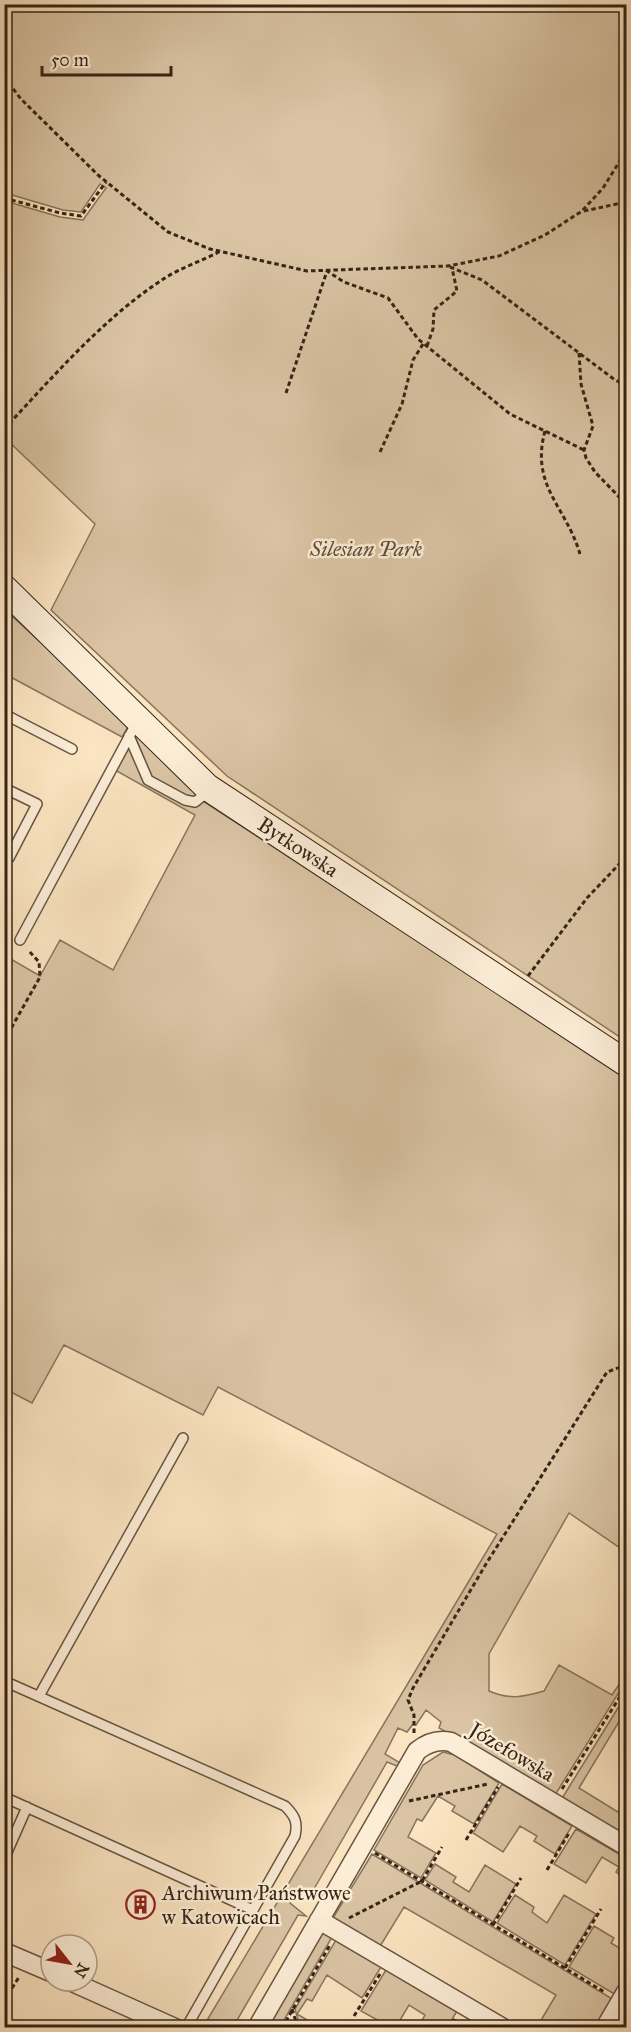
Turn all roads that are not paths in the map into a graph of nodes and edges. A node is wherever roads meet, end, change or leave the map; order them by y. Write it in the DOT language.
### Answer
graph roads {
  1 [pos="4,588"];
  2 [pos="4,714"];
  3 [pos="134,728"];
  4 [pos="72,749"];
  5 [pos="4,788"];
  6 [pos="211,789"];
  7 [pos="4,855"];
  8 [pos="20,940"];
  9 [pos="627,1063"];
  10 [pos="183,1438"];
  11 [pos="4,1681"];
  12 [pos="39,1696"];
  13 [pos="4,1797"];
  14 [pos="27,1807"];
  15 [pos="627,1846"];
  16 [pos="4,1859"];
  17 [pos="253,1910"];
  18 [pos="319,1920"];
  19 [pos="4,1952"];
  20 [pos="39,1967"];
  21 [pos="97,1993"];
  22 [pos="622,2005"];
  23 [pos="175,2028"];
  24 [pos="186,2028"];
  25 [pos="257,2028"];
  26 [pos="502,2028"];
  27 [pos="605,2028"];
  1 -- 3 [label="street, Bytkowska"];
  2 -- 4 [label="lane"];
  3 -- 6 [label="street, Bytkowska"];
  3 -- 6 [label="lane"];
  3 -- 8 [label="lane"];
  5 -- 7 [label="lane"];
  6 -- 9 [label="street, Bytkowska"];
  10 -- 12 [label="lane"];
  11 -- 12 [label="lane"];
  12 -- 17 [label="lane"];
  13 -- 14 [label="lane"];
  14 -- 16 [label="lane"];
  14 -- 17 [label="lane"];
  15 -- 18 [label="street, Józefowska"];
  17 -- 24 [label="lane"];
  18 -- 25 [label="street, Józefowska"];
  18 -- 26 [label="street"];
  19 -- 20 [label="street"];
  21 -- 23 [label="street"];
  22 -- 27 [label="street"];
}
